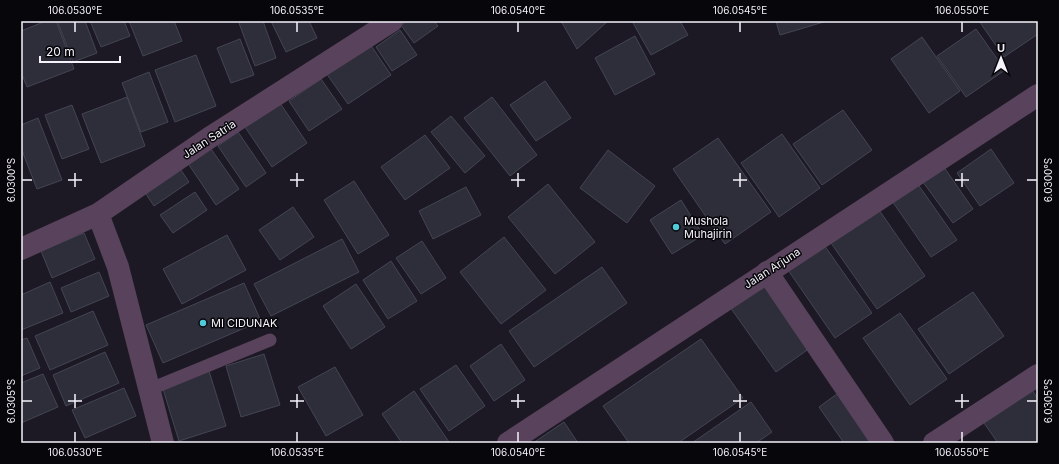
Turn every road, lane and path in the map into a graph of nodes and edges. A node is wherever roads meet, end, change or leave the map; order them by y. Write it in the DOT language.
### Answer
graph roads {
  1 [pos="392,21"];
  2 [pos="1038,95"];
  3 [pos="98,214"];
  4 [pos="21,249"];
  5 [pos="767,272"];
  6 [pos="270,340"];
  7 [pos="1038,375"];
  8 [pos="148,390"];
  9 [pos="163,443"];
  10 [pos="508,443"];
  11 [pos="883,443"];
  12 [pos="934,443"];
  1 -- 3 [label="street, Jalan Satria"];
  2 -- 5 [label="street, Jalan Arjuna"];
  3 -- 4 [label="street, Jalan Satria"];
  3 -- 8 [label="street"];
  5 -- 10 [label="street, Jalan Arjuna"];
  5 -- 11 [label="street"];
  6 -- 8 [label="lane"];
  7 -- 12 [label="street"];
  8 -- 9 [label="street"];
}
